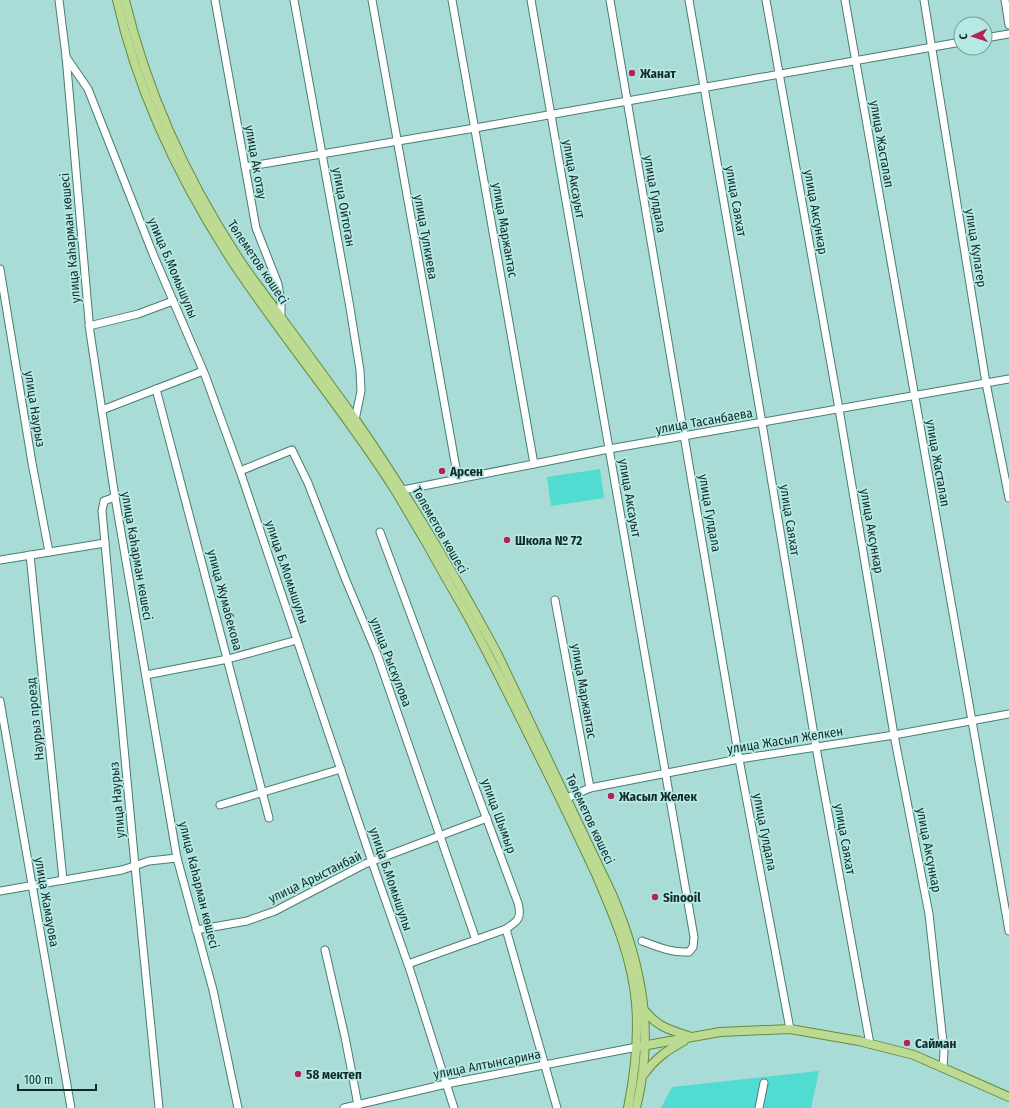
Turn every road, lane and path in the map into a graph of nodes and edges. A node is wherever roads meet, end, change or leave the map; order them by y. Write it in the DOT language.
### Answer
graph roads {
  1 [pos="58,0"];
  2 [pos="117,0"];
  3 [pos="125,0"];
  4 [pos="215,0"];
  5 [pos="294,0"];
  6 [pos="372,0"];
  7 [pos="452,0"];
  8 [pos="531,0"];
  9 [pos="610,0"];
  10 [pos="689,0"];
  11 [pos="766,0"];
  12 [pos="845,0"];
  13 [pos="924,0"];
  14 [pos="1005,0"];
  15 [pos="1009,25"];
  16 [pos="1009,34"];
  17 [pos="993,37"];
  18 [pos="953,43"];
  19 [pos="932,47"];
  20 [pos="66,56"];
  21 [pos="855,61"];
  22 [pos="779,74"];
  23 [pos="704,87"];
  24 [pos="627,100"];
  25 [pos="551,114"];
  26 [pos="475,128"];
  27 [pos="396,141"];
  28 [pos="322,154"];
  29 [pos="245,167"];
  30 [pos="0,269"];
  31 [pos="173,301"];
  32 [pos="279,321"];
  33 [pos="89,326"];
  34 [pos="203,370"];
  35 [pos="1009,379"];
  36 [pos="986,383"];
  37 [pos="156,389"];
  38 [pos="914,396"];
  39 [pos="839,409"];
  40 [pos="102,410"];
  41 [pos="355,420"];
  42 [pos="762,423"];
  43 [pos="684,436"];
  44 [pos="610,449"];
  45 [pos="534,464"];
  46 [pos="240,471"];
  47 [pos="458,479"];
  48 [pos="403,490"];
  49 [pos="115,496"];
  50 [pos="1009,498"];
  51 [pos="380,532"];
  52 [pos="105,543"];
  53 [pos="49,552"];
  54 [pos="30,555"];
  55 [pos="0,560"];
  56 [pos="555,600"];
  57 [pos="297,640"];
  58 [pos="228,659"];
  59 [pos="146,676"];
  60 [pos="0,700"];
  61 [pos="1009,714"];
  62 [pos="973,719"];
  63 [pos="894,735"];
  64 [pos="816,747"];
  65 [pos="739,759"];
  66 [pos="341,769"];
  67 [pos="666,774"];
  68 [pos="590,788"];
  69 [pos="263,792"];
  70 [pos="567,798"];
  71 [pos="220,805"];
  72 [pos="269,818"];
  73 [pos="487,818"];
  74 [pos="441,836"];
  75 [pos="177,858"];
  76 [pos="372,862"];
  77 [pos="135,866"];
  78 [pos="63,880"];
  79 [pos="32,886"];
  80 [pos="0,891"];
  81 [pos="506,929"];
  82 [pos="196,930"];
  83 [pos="1009,931"];
  84 [pos="476,940"];
  85 [pos="642,941"];
  86 [pos="325,950"];
  87 [pos="408,964"];
  88 [pos="643,1009"];
  89 [pos="790,1029"];
  90 [pos="692,1037"];
  91 [pos="870,1044"];
  92 [pos="646,1046"];
  93 [pos="637,1047"];
  94 [pos="545,1064"];
  95 [pos="943,1068"];
  96 [pos="643,1075"];
  97 [pos="764,1083"];
  98 [pos="446,1084"];
  99 [pos="1009,1097"];
  100 [pos="358,1105"];
  101 [pos="71,1108"];
  102 [pos="159,1108"];
  103 [pos="238,1108"];
  104 [pos="344,1108"];
  105 [pos="454,1108"];
  106 [pos="557,1108"];
  107 [pos="628,1108"];
  108 [pos="636,1108"];
  109 [pos="759,1108"];
  1 -- 20 [label="street, улица Каһарман көшесі"];
  2 -- 32 [label="main road, Төлеметов көшесі"];
  3 -- 32 [label="main road, Төлеметов көшесі"];
  4 -- 29 [label="street, улица Ак отау"];
  5 -- 28 [label="street, улица Ойтоган"];
  6 -- 27 [label="street, улица Тулкиева"];
  7 -- 26 [label="street, улица Маржантас"];
  8 -- 25 [label="street, улица Аксауыт"];
  9 -- 24 [label="street, улица Гулдала"];
  10 -- 23 [label="street, улица Саяхат"];
  11 -- 22 [label="street, улица Аксункар"];
  12 -- 21 [label="street, улица Жасталап"];
  13 -- 19 [label="street, улица Кулагер"];
  14 -- 15 [label="street"];
  16 -- 17 [label="street"];
  18 -- 19 [label="street"];
  19 -- 21 [label="street"];
  19 -- 36 [label="street, улица Кулагер"];
  20 -- 31 [label="street, улица Б.Момышулы"];
  20 -- 33 [label="street, улица Каһарман көшесі"];
  21 -- 22 [label="street"];
  21 -- 38 [label="street, улица Жасталап"];
  22 -- 23 [label="street"];
  22 -- 39 [label="street, улица Аксункар"];
  23 -- 24 [label="street"];
  23 -- 42 [label="street, улица Саяхат"];
  24 -- 25 [label="street"];
  24 -- 43 [label="street, улица Гулдала"];
  25 -- 26 [label="street"];
  25 -- 44 [label="street, улица Аксауыт"];
  26 -- 27 [label="street"];
  26 -- 45 [label="street, улица Маржантас"];
  27 -- 28 [label="street"];
  27 -- 47 [label="street, улица Тулкиева"];
  28 -- 29 [label="street"];
  28 -- 41 [label="street, улица Ойтоган"];
  29 -- 32 [label="street, улица Ак отау"];
  30 -- 53 [label="street, улица Наурыз"];
  31 -- 33 [label="street"];
  31 -- 34 [label="street, улица Б.Момышулы"];
  32 -- 41 [label="main road, Төлеметов көшесі"];
  32 -- 93 [label="main road, Төлеметов көшесі"];
  33 -- 40 [label="street, улица Каһарман көшесі"];
  34 -- 37 [label="street"];
  34 -- 46 [label="street, улица Б.Момышулы"];
  35 -- 36 [label="street, улица Тасанбаева"];
  36 -- 38 [label="street, улица Тасанбаева"];
  36 -- 50 [label="street, улица Кулагер"];
  37 -- 40 [label="street"];
  37 -- 58 [label="street, улица Жумабекова"];
  38 -- 39 [label="street, улица Тасанбаева"];
  38 -- 62 [label="street, улица Жасталап"];
  39 -- 42 [label="street, улица Тасанбаева"];
  39 -- 63 [label="street, улица Аксункар"];
  40 -- 49 [label="street, улица Каһарман көшесі"];
  41 -- 48 [label="main road, Төлеметов көшесі"];
  42 -- 43 [label="street, улица Тасанбаева"];
  42 -- 64 [label="street, улица Саяхат"];
  43 -- 44 [label="street, улица Тасанбаева"];
  43 -- 65 [label="street, улица Гулдала"];
  44 -- 45 [label="street, улица Тасанбаева"];
  44 -- 67 [label="street, улица Аксауыт"];
  45 -- 47 [label="street, улица Тасанбаева"];
  46 -- 57 [label="street, улица Б.Момышулы"];
  46 -- 74 [label="street, улица Рыскулова"];
  47 -- 48 [label="street, улица Тасанбаева"];
  48 -- 70 [label="main road, Төлеметов көшесі"];
  49 -- 52 [label="street, улица Наурыз"];
  49 -- 59 [label="street, улица Каһарман көшесі"];
  51 -- 73 [label="street, улица Шымыр"];
  52 -- 53 [label="street"];
  52 -- 77 [label="street, улица Наурыз"];
  53 -- 54 [label="street"];
  54 -- 55 [label="street"];
  54 -- 78 [label="street, Наурыз проезд"];
  56 -- 68 [label="street, улица Маржантас"];
  57 -- 58 [label="street"];
  57 -- 66 [label="street, улица Б.Момышулы"];
  58 -- 59 [label="street"];
  58 -- 69 [label="street, улица Жумабекова"];
  59 -- 75 [label="street, улица Каһарман көшесі"];
  60 -- 79 [label="street, улица Жамауова"];
  61 -- 62 [label="street, улица Жасыл Желкен"];
  62 -- 63 [label="street, улица Жасыл Желкен"];
  62 -- 83 [label="street, улица Жасталап"];
  63 -- 64 [label="street, улица Жасыл Желкен"];
  63 -- 95 [label="street, улица Аксункар"];
  64 -- 65 [label="street, улица Жасыл Желкен"];
  64 -- 91 [label="street, улица Саяхат"];
  65 -- 67 [label="street, улица Жасыл Желкен"];
  65 -- 89 [label="street, улица Гулдала"];
  66 -- 69 [label="street"];
  66 -- 76 [label="street, улица Б.Момышулы"];
  67 -- 68 [label="street, улица Жасыл Желкен"];
  67 -- 85 [label="street, улица Аксауыт"];
  68 -- 70 [label="street, улица Жасыл Желкен"];
  69 -- 71 [label="street"];
  69 -- 72 [label="street, улица Жумабекова"];
  70 -- 88 [label="main road, Төлеметов көшесі"];
  73 -- 74 [label="street, улица Арыстанбай"];
  73 -- 81 [label="street, улица Шымыр"];
  74 -- 76 [label="street, улица Арыстанбай"];
  74 -- 84 [label="street, улица Рыскулова"];
  75 -- 77 [label="street"];
  75 -- 82 [label="street, улица Каһарман көшесі"];
  76 -- 82 [label="street, улица Арыстанбай"];
  76 -- 87 [label="street, улица Б.Момышулы"];
  77 -- 78 [label="street"];
  77 -- 102 [label="street, улица Наурыз"];
  78 -- 79 [label="street"];
  79 -- 80 [label="street"];
  79 -- 101 [label="street, улица Жамауова"];
  81 -- 84 [label="street"];
  81 -- 94 [label="street"];
  82 -- 103 [label="street, улица Каһарман көшесі"];
  84 -- 87 [label="street"];
  86 -- 100 [label="street"];
  87 -- 98 [label="street, улица Б.Момышулы"];
  88 -- 90 [label="main road"];
  88 -- 92 [label="main road, Төлеметов көшесі"];
  89 -- 90 [label="main road"];
  89 -- 91 [label="main road"];
  90 -- 92 [label="main road"];
  90 -- 96 [label="main road"];
  91 -- 95 [label="main road"];
  92 -- 93 [label="main road"];
  92 -- 96 [label="main road, Төлеметов көшесі"];
  93 -- 94 [label="street, улица Алтынсарина"];
  93 -- 107 [label="main road, Төлеметов көшесі"];
  94 -- 98 [label="street, улица Алтынсарина"];
  94 -- 106 [label="street"];
  95 -- 99 [label="main road"];
  96 -- 108 [label="main road, Төлеметов көшесі"];
  97 -- 109 [label="street"];
  98 -- 100 [label="street, улица Алтынсарина"];
  98 -- 105 [label="street, улица Б.Момышулы"];
  100 -- 104 [label="street, улица Алтынсарина"];
}
